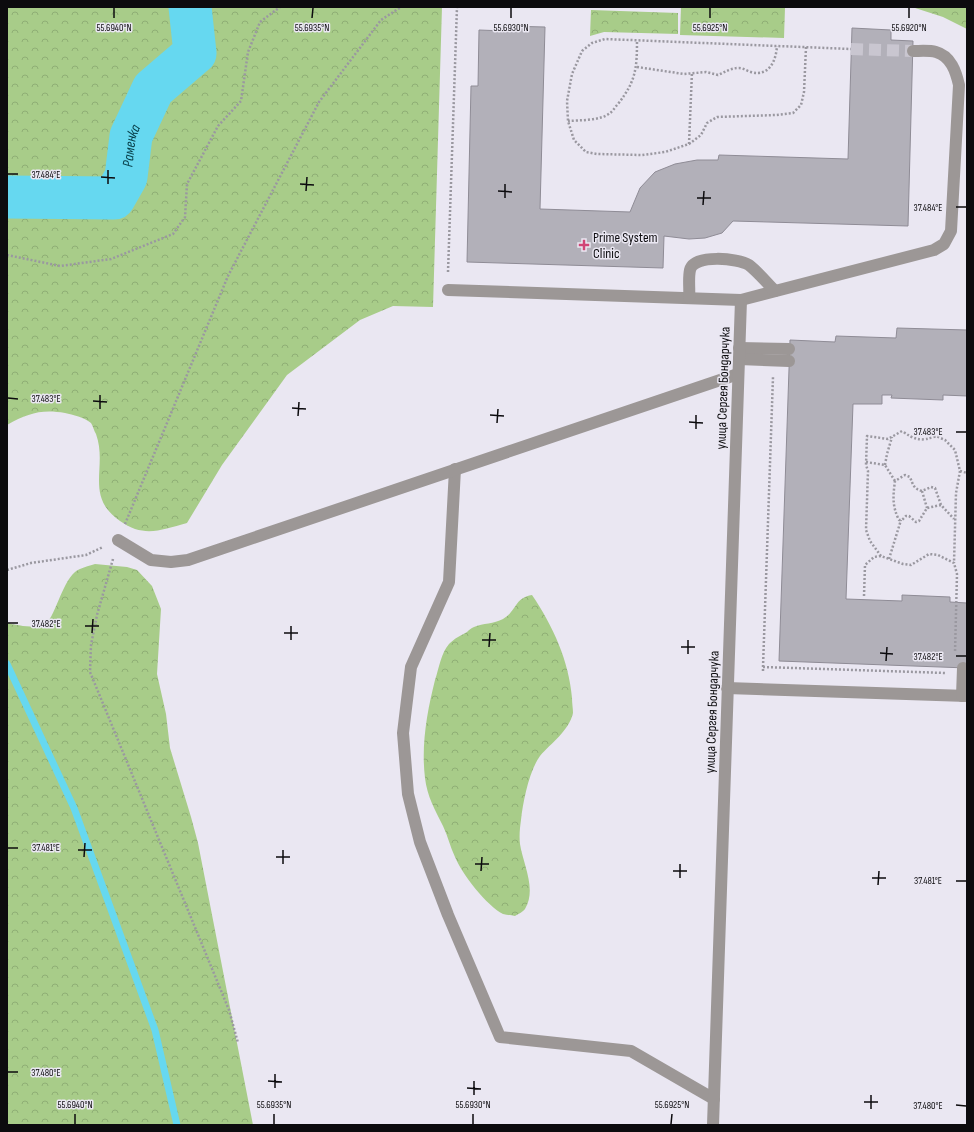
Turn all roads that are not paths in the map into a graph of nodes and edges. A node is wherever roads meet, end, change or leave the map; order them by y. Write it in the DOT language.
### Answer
graph roads {
  1 [pos="913,51"];
  2 [pos="448,290"];
  3 [pos="775,291"];
  4 [pos="689,298"];
  5 [pos="741,300"];
  6 [pos="739,353"];
  7 [pos="738,374"];
  8 [pos="455,469"];
  9 [pos="118,540"];
  10 [pos="958,664"];
  11 [pos="728,688"];
  12 [pos="964,696"];
  13 [pos="714,1100"];
  14 [pos="713,1125"];
  1 -- 3 [label="street"];
  2 -- 4 [label="street"];
  3 -- 4 [label="street"];
  3 -- 5 [label="street"];
  4 -- 5 [label="street"];
  5 -- 6 [label="street, улица Сергея Бондарчука"];
  6 -- 6 [label="street"];
  6 -- 7 [label="street, улица Сергея Бондарчука"];
  7 -- 8 [label="street"];
  7 -- 11 [label="street, улица Сергея Бондарчука"];
  8 -- 9 [label="street"];
  8 -- 13 [label="street"];
  10 -- 12 [label="street"];
  11 -- 12 [label="street"];
  11 -- 13 [label="street, улица Сергея Бондарчука"];
  13 -- 14 [label="street, улица Сергея Бондарчука"];
}
